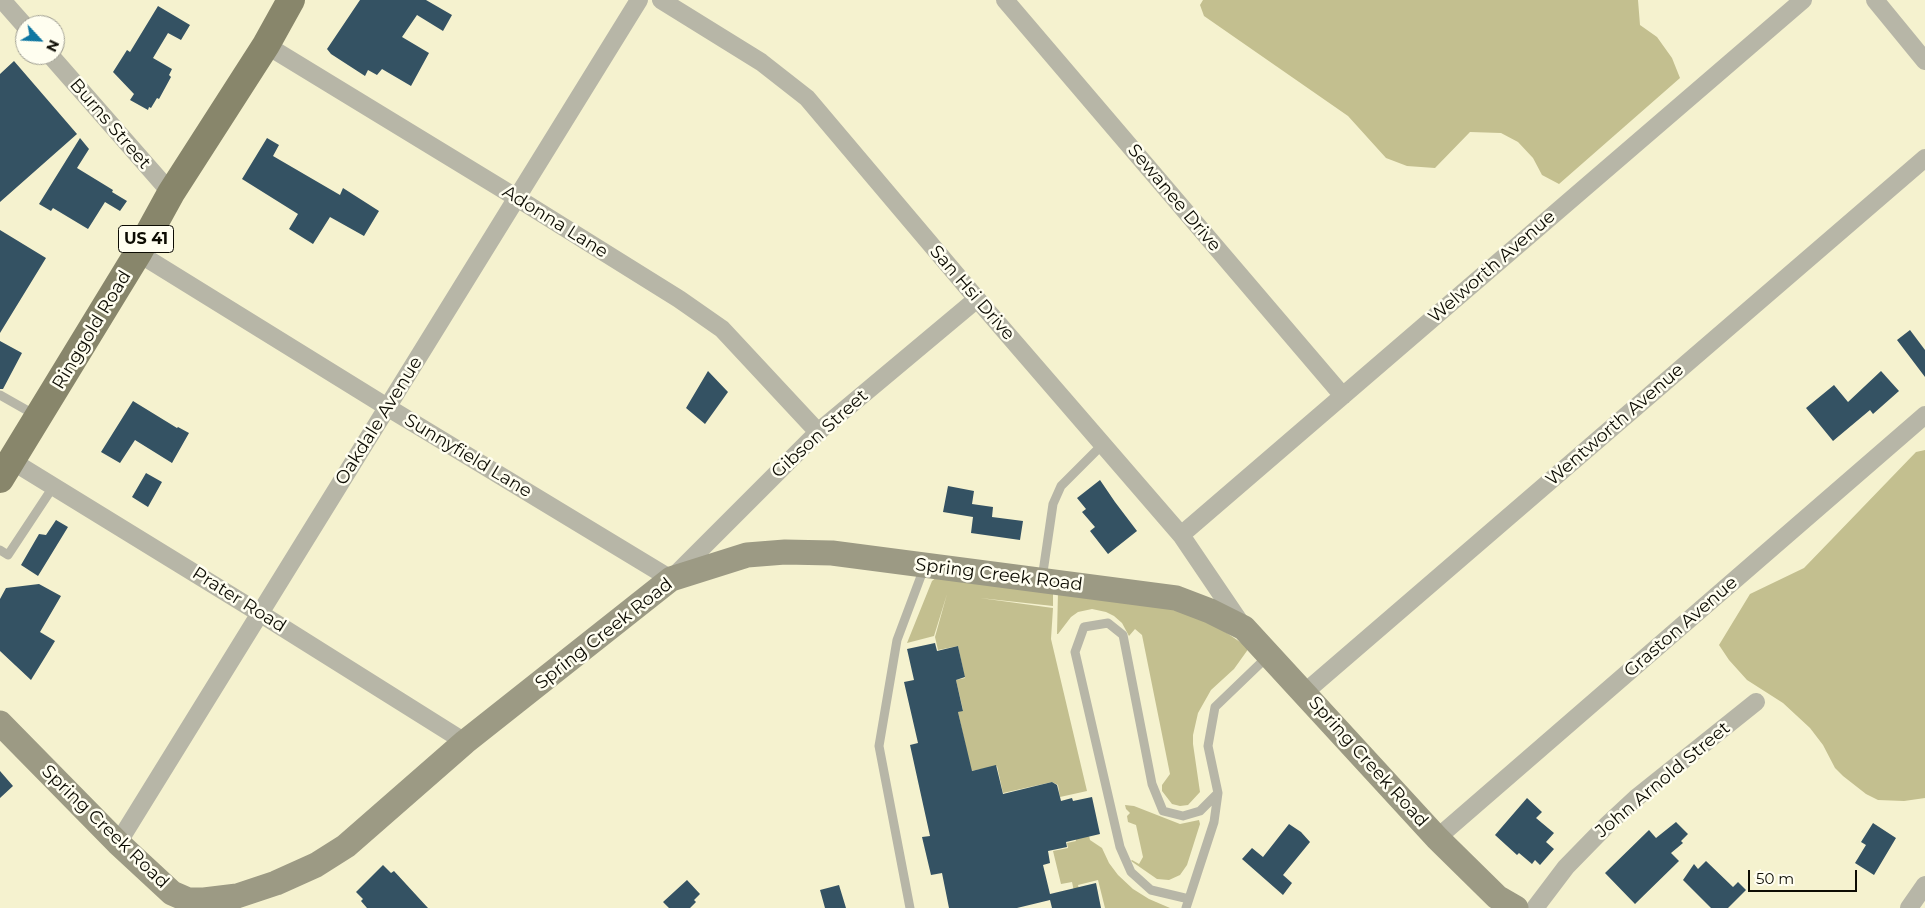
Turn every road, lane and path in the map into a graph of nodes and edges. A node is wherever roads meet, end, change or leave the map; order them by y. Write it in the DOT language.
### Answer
graph roads {
  1 [pos="2,0"];
  2 [pos="291,0"];
  3 [pos="640,0"];
  4 [pos="661,0"];
  5 [pos="1005,0"];
  6 [pos="1803,0"];
  7 [pos="1875,0"];
  8 [pos="15,15"];
  9 [pos="266,44"];
  10 [pos="1925,60"];
  11 [pos="59,65"];
  12 [pos="1925,158"];
  13 [pos="170,193"];
  14 [pos="517,198"];
  15 [pos="138,253"];
  16 [pos="977,299"];
  17 [pos="0,395"];
  18 [pos="1343,396"];
  19 [pos="387,407"];
  20 [pos="1925,415"];
  21 [pos="39,417"];
  22 [pos="818,432"];
  23 [pos="1103,444"];
  24 [pos="6,470"];
  25 [pos="54,487"];
  26 [pos="1182,535"];
  27 [pos="0,550"];
  28 [pos="925,566"];
  29 [pos="671,579"];
  30 [pos="1042,580"];
  31 [pos="261,614"];
  32 [pos="1244,628"];
  33 [pos="1269,655"];
  34 [pos="1304,693"];
  35 [pos="1756,702"];
  36 [pos="0,722"];
  37 [pos="465,742"];
  38 [pos="1218,793"];
  39 [pos="1436,838"];
  40 [pos="118,843"];
  41 [pos="1925,885"];
  42 [pos="1188,903"];
  43 [pos="185,904"];
  44 [pos="1502,904"];
  45 [pos="910,908"];
  46 [pos="1535,908"];
  47 [pos="1909,908"];
  1 -- 8 [label="street"];
  2 -- 9 [label="main road, Ringgold Road / US 41"];
  3 -- 14 [label="street, Oakdale Avenue"];
  4 -- 16 [label="street, San Hsi Drive"];
  5 -- 18 [label="street, Sewanee Drive"];
  6 -- 18 [label="street, Welworth Avenue"];
  7 -- 10 [label="street"];
  9 -- 13 [label="main road, Ringgold Road / US 41"];
  9 -- 14 [label="street, Adonna Lane"];
  11 -- 13 [label="street, Burns Street"];
  12 -- 34 [label="street, Wentworth Avenue"];
  13 -- 15 [label="main road, Ringgold Road / US 41"];
  14 -- 19 [label="street, Oakdale Avenue"];
  14 -- 22 [label="street, Adonna Lane"];
  15 -- 19 [label="street, Sunnyfield Lane"];
  15 -- 21 [label="main road, Ringgold Road / US 41"];
  16 -- 22 [label="street, Gibson Street"];
  16 -- 23 [label="street, San Hsi Drive"];
  17 -- 21 [label="lane"];
  18 -- 26 [label="street, Welworth Avenue"];
  19 -- 29 [label="street, Sunnyfield Lane"];
  19 -- 31 [label="street, Oakdale Avenue"];
  20 -- 39 [label="street, Graston Avenue"];
  21 -- 24 [label="main road, Ringgold Road / US 41"];
  22 -- 29 [label="street, Gibson Street"];
  23 -- 26 [label="street, San Hsi Drive"];
  23 -- 30 [label="lane"];
  24 -- 25 [label="street, Prater Road"];
  25 -- 27 [label="lane"];
  25 -- 31 [label="street, Prater Road"];
  26 -- 32 [label="street, San Hsi Drive"];
  28 -- 29 [label="street, Spring Creek Road"];
  28 -- 30 [label="street, Spring Creek Road"];
  28 -- 45 [label="lane"];
  29 -- 37 [label="street, Spring Creek Road"];
  30 -- 32 [label="street, Spring Creek Road"];
  31 -- 37 [label="street, Prater Road"];
  31 -- 40 [label="street, Oakdale Avenue"];
  32 -- 33 [label="street, Spring Creek Road"];
  33 -- 34 [label="street, Spring Creek Road"];
  33 -- 38 [label="lane"];
  34 -- 39 [label="street, Spring Creek Road"];
  35 -- 46 [label="street, John Arnold Street"];
  36 -- 40 [label="street, Spring Creek Road"];
  37 -- 43 [label="street, Spring Creek Road"];
  38 -- 42 [label="lane"];
  38 -- 42 [label="lane"];
  39 -- 44 [label="street, Spring Creek Road"];
  40 -- 43 [label="street, Spring Creek Road"];
  41 -- 47 [label="street"];
}
